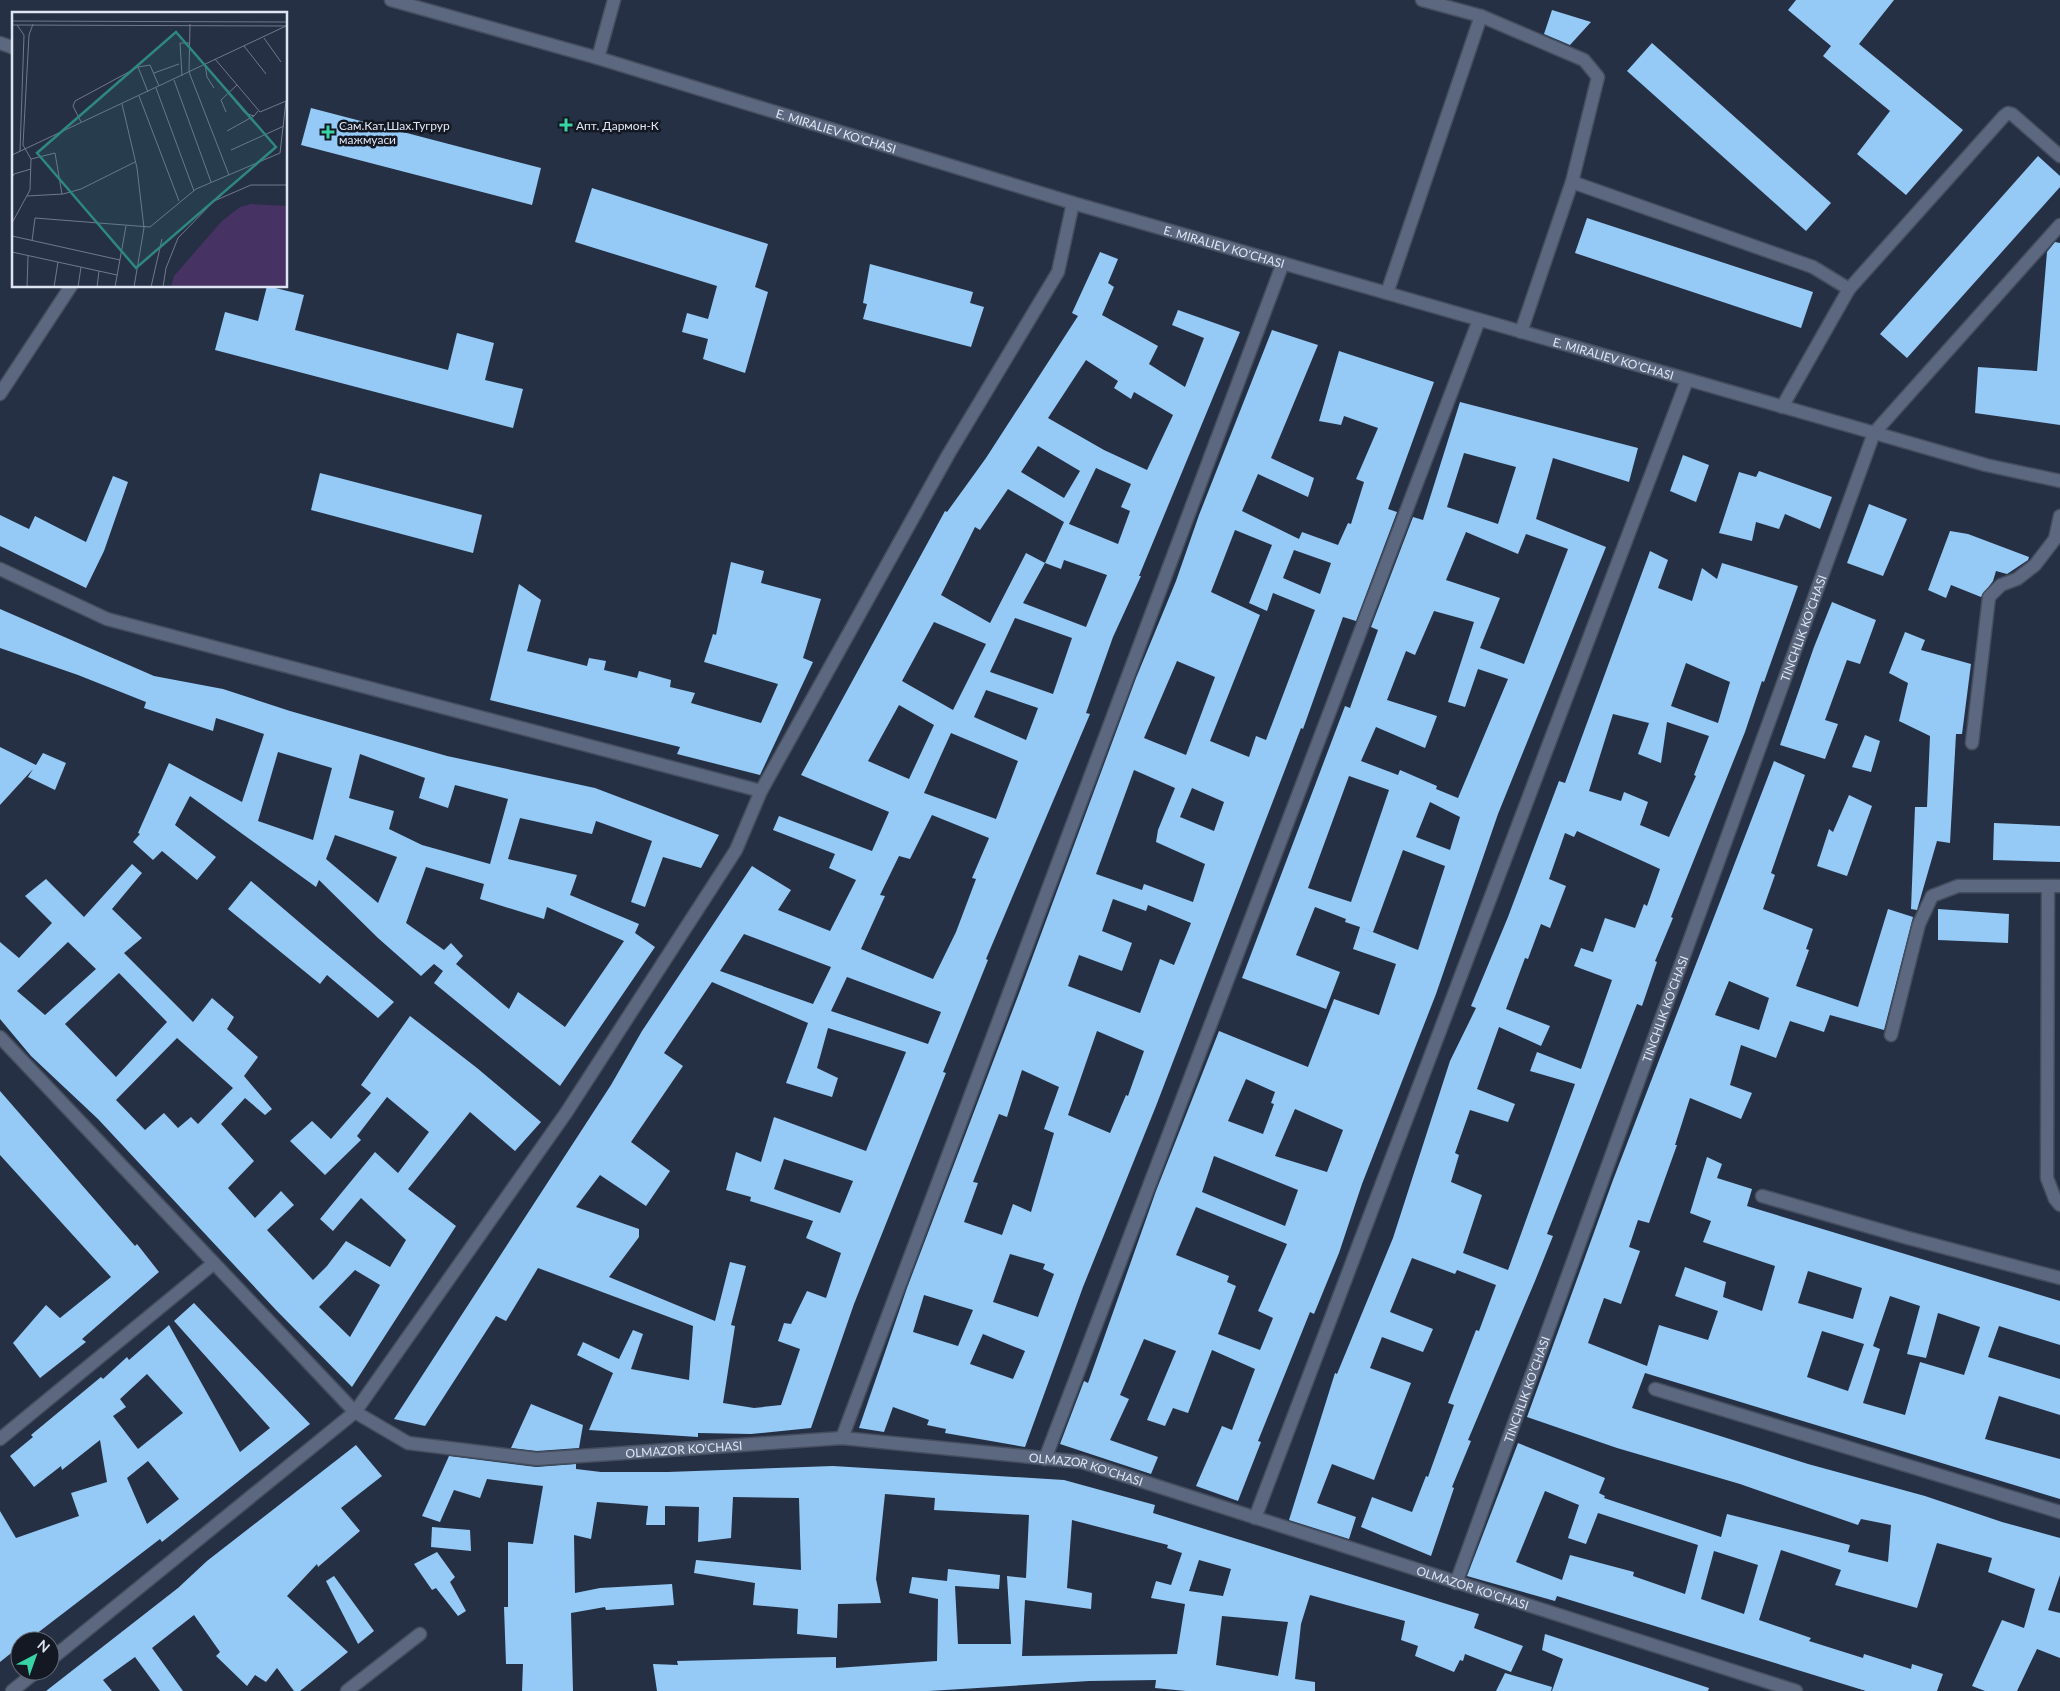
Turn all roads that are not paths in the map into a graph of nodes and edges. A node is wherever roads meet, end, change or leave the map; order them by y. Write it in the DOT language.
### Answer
graph roads {
  1 [pos="391,0"];
  2 [pos="614,0"];
  3 [pos="1422,0"];
  4 [pos="1481,16"];
  5 [pos="0,42"];
  6 [pos="12,47"];
  7 [pos="598,58"];
  8 [pos="2060,156"];
  9 [pos="1572,182"];
  10 [pos="1073,204"];
  11 [pos="2060,225"];
  12 [pos="1283,264"];
  13 [pos="70,288"];
  14 [pos="1848,289"];
  15 [pos="1387,294"];
  16 [pos="1479,320"];
  17 [pos="1520,332"];
  18 [pos="1687,380"];
  19 [pos="0,394"];
  20 [pos="1782,407"];
  21 [pos="1874,433"];
  22 [pos="2060,481"];
  23 [pos="2060,516"];
  24 [pos="0,569"];
  25 [pos="1972,743"];
  26 [pos="761,791"];
  27 [pos="2054,886"];
  28 [pos="1891,1035"];
  29 [pos="0,1037"];
  30 [pos="1762,1196"];
  31 [pos="2060,1205"];
  32 [pos="214,1263"];
  33 [pos="2060,1278"];
  34 [pos="1654,1389"];
  35 [pos="354,1412"];
  36 [pos="842,1438"];
  37 [pos="0,1439"];
  38 [pos="1045,1459"];
  39 [pos="2060,1512"];
  40 [pos="1255,1518"];
  41 [pos="1456,1583"];
  42 [pos="420,1634"];
  43 [pos="60,1652"];
  44 [pos="24,1681"];
  45 [pos="12,1691"];
  46 [pos="347,1691"];
  47 [pos="1796,1691"];
  1 -- 7 [label="street, E. MIRALIEV KO'CHASI"];
  2 -- 7 [label="street"];
  3 -- 4 [label="street"];
  4 -- 9 [label="street"];
  4 -- 15 [label="street"];
  5 -- 6 [label="street"];
  7 -- 10 [label="street, E. MIRALIEV KO'CHASI"];
  8 -- 14 [label="street"];
  9 -- 14 [label="street"];
  9 -- 17 [label="street"];
  10 -- 12 [label="street, E. MIRALIEV KO'CHASI"];
  10 -- 26 [label="street"];
  11 -- 21 [label="street"];
  12 -- 15 [label="street, E. MIRALIEV KO'CHASI"];
  12 -- 36 [label="street"];
  13 -- 19 [label="street"];
  14 -- 20 [label="street"];
  15 -- 16 [label="street, E. MIRALIEV KO'CHASI"];
  16 -- 17 [label="street, E. MIRALIEV KO'CHASI"];
  16 -- 38 [label="street"];
  17 -- 18 [label="street, E. MIRALIEV KO'CHASI"];
  18 -- 20 [label="street, E. MIRALIEV KO'CHASI"];
  18 -- 40 [label="street"];
  20 -- 21 [label="street, E. MIRALIEV KO'CHASI"];
  21 -- 22 [label="street, E. MIRALIEV KO'CHASI"];
  21 -- 41 [label="street, TINCHLIK KO’CHASI"];
  23 -- 25 [label="street"];
  24 -- 26 [label="street"];
  26 -- 35 [label="street"];
  27 -- 28 [label="street"];
  27 -- 31 [label="street"];
  29 -- 32 [label="street, OLMAZOR KO'CHASI"];
  30 -- 33 [label="street"];
  32 -- 35 [label="street, OLMAZOR KO'CHASI"];
  32 -- 37 [label="street"];
  34 -- 39 [label="street"];
  35 -- 36 [label="street, OLMAZOR KO'CHASI"];
  35 -- 43 [label="street"];
  36 -- 38 [label="street, OLMAZOR KO'CHASI"];
  38 -- 40 [label="street, OLMAZOR KO'CHASI"];
  40 -- 41 [label="street, OLMAZOR KO'CHASI"];
  41 -- 47 [label="street, OLMAZOR KO'CHASI"];
  42 -- 46 [label="street"];
  44 -- 45 [label="street"];
}
